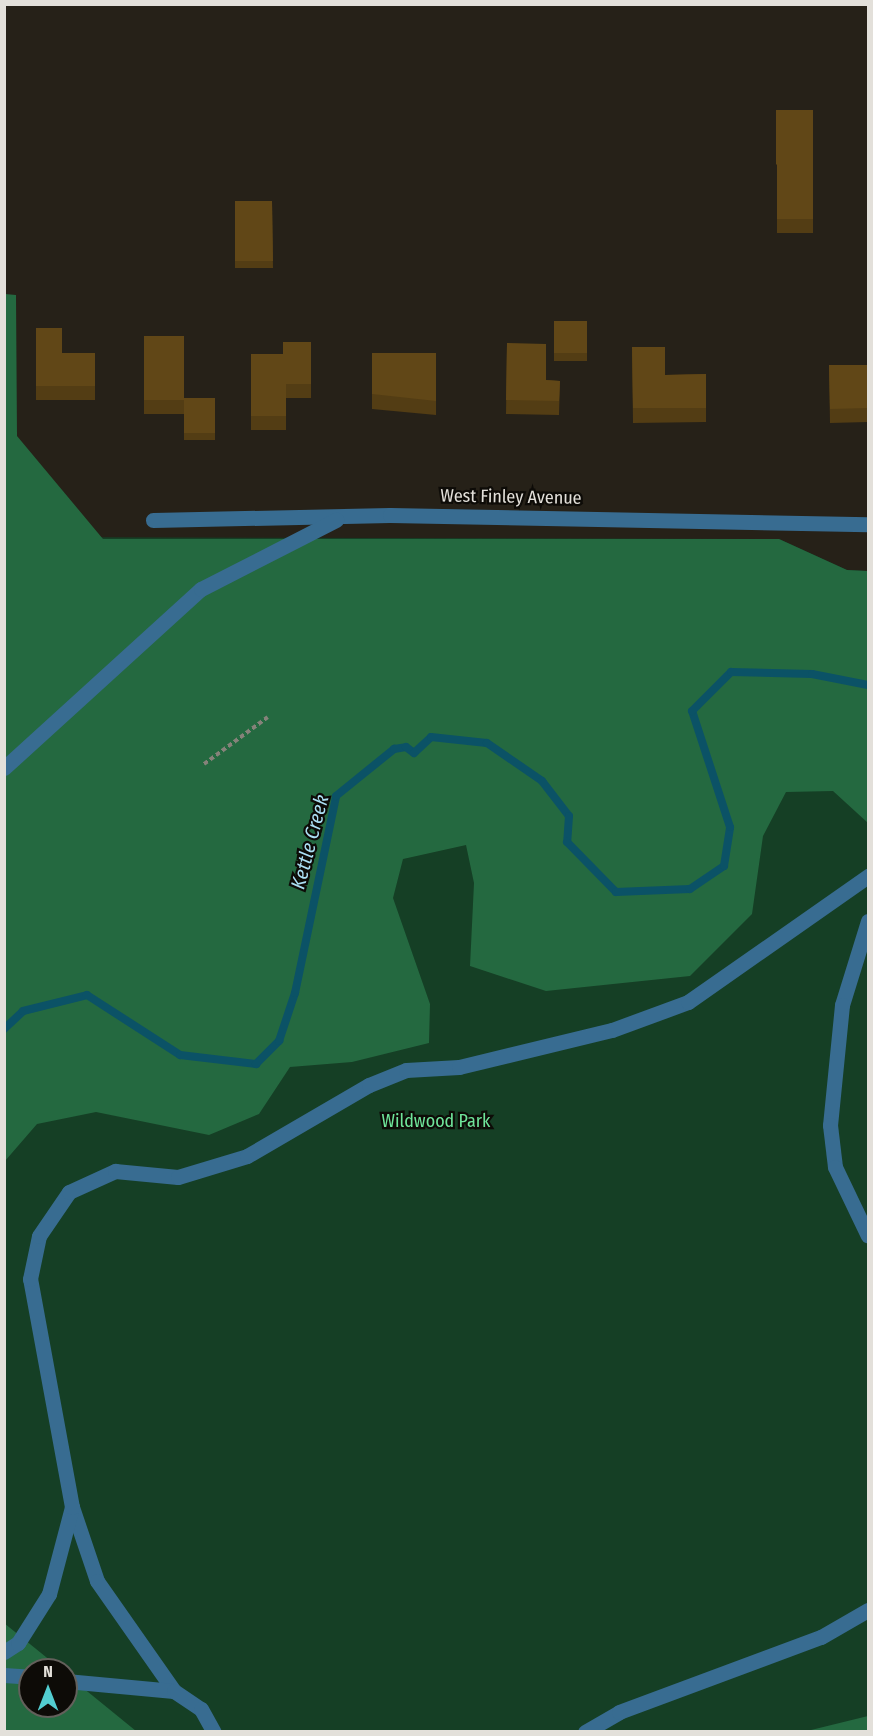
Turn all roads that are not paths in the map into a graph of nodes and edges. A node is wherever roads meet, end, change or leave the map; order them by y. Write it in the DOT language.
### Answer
graph roads {
  1 [pos="342,517"];
  2 [pos="153,520"];
  3 [pos="868,524"];
  4 [pos="4,768"];
  5 [pos="868,876"];
  6 [pos="868,921"];
  7 [pos="868,1236"];
  8 [pos="72,1507"];
  9 [pos="868,1610"];
  10 [pos="4,1652"];
  11 [pos="78,1682"];
  12 [pos="174,1691"];
  13 [pos="214,1731"];
  14 [pos="585,1731"];
  1 -- 2 [label="street, West Finley Avenue"];
  1 -- 3 [label="street, West Finley Avenue"];
  1 -- 4 [label="street"];
  5 -- 8 [label="street"];
  6 -- 7 [label="street"];
  8 -- 10 [label="street"];
  8 -- 12 [label="street"];
  9 -- 14 [label="street"];
  11 -- 12 [label="street"];
  12 -- 13 [label="street"];
}
